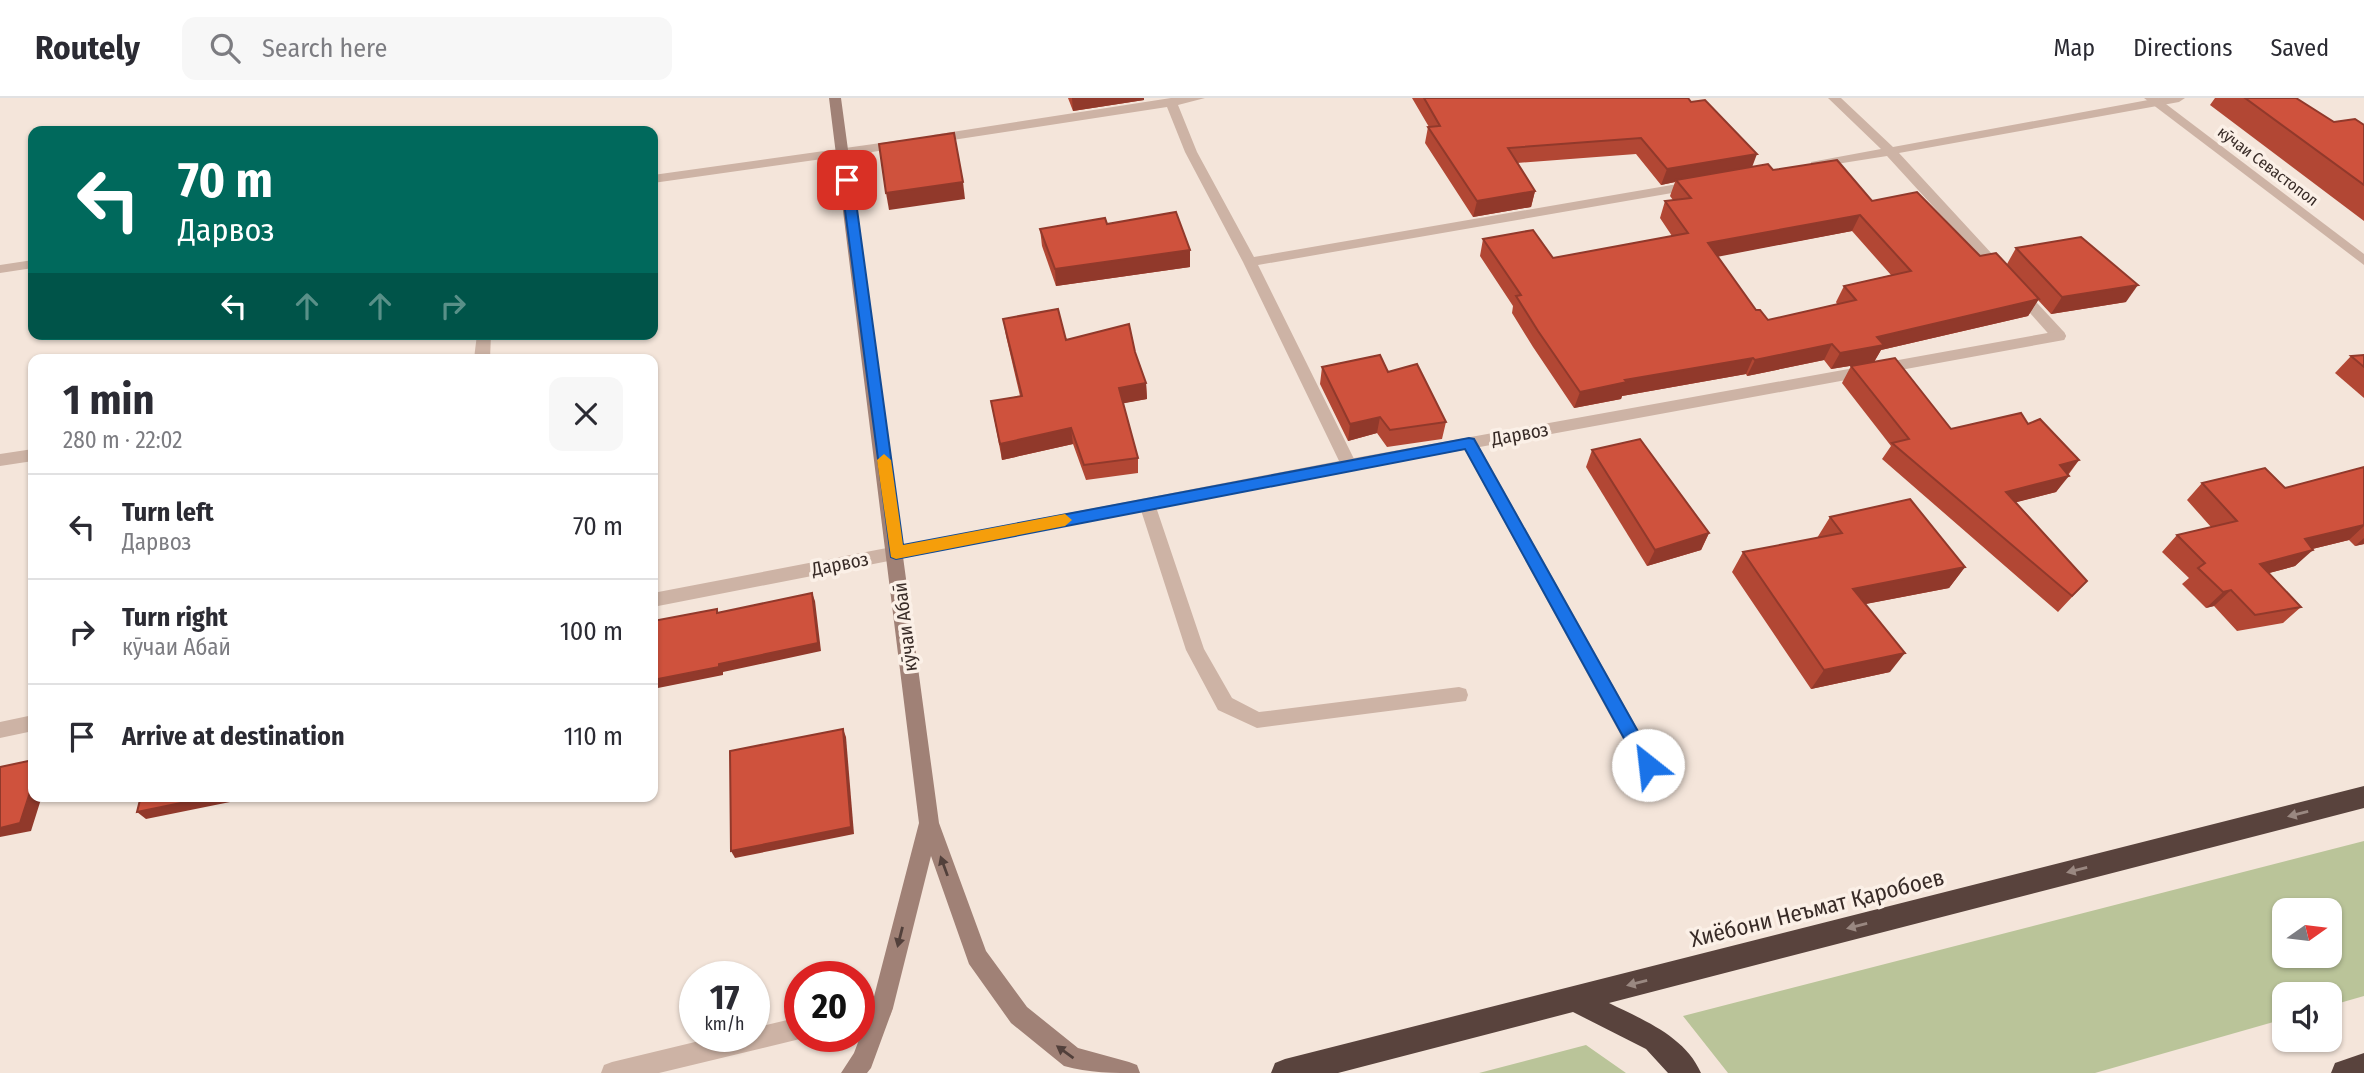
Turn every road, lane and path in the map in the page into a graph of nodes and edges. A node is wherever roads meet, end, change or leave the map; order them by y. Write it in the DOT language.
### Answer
graph roads {
  1 [pos="835,98"];
  2 [pos="1199,98"];
  3 [pos="1833,98"];
  4 [pos="2179,98"];
  5 [pos="2154,101"];
  6 [pos="1171,102"];
  7 [pos="1891,152"];
  8 [pos="843,153"];
  9 [pos="1796,168"];
  10 [pos="658,178"];
  11 [pos="1714,182"];
  12 [pos="2364,261"];
  13 [pos="1250,262"];
  14 [pos="28,265"];
  15 [pos="0,268"];
  16 [pos="1469,443"];
  17 [pos="28,456"];
  18 [pos="0,460"];
  19 [pos="1349,465"];
  20 [pos="1147,504"];
  21 [pos="896,553"];
  22 [pos="658,599"];
  23 [pos="1459,695"];
  24 [pos="28,724"];
  25 [pos="0,730"];
  26 [pos="1648,765"];
  27 [pos="2364,797"];
  28 [pos="929,823"];
  29 [pos="1574,999"];
  30 [pos="881,1008"];
  31 [pos="875,1009"];
  32 [pos="784,1032"];
  33 [pos="2364,1068"];
  34 [pos="612,1073"];
  35 [pos="852,1073"];
  36 [pos="1129,1073"];
  37 [pos="1284,1073"];
  38 [pos="1687,1073"];
  39 [pos="2345,1073"];
  1 -- 8 [label="street, кӯчаи Абаӣ"];
  2 -- 6 [label="street"];
  3 -- 7 [label="street"];
  4 -- 5 [label="street"];
  5 -- 7 [label="street"];
  5 -- 12 [label="street, кӯчаи Севастопол"];
  6 -- 8 [label="street"];
  6 -- 13 [label="street"];
  7 -- 9 [label="street"];
  7 -- 16 [label="street, Дарвоз"];
  8 -- 10 [label="street"];
  8 -- 21 [label="street, кӯчаи Абаӣ"];
  11 -- 13 [label="street"];
  13 -- 19 [label="street"];
  14 -- 15 [label="street"];
  16 -- 19 [label="street, Дарвоз"];
  16 -- 26 [label="street"];
  17 -- 18 [label="street"];
  19 -- 20 [label="street, Дарвоз"];
  20 -- 21 [label="street, Дарвоз"];
  20 -- 23 [label="street"];
  21 -- 22 [label="street, Дарвоз"];
  21 -- 28 [label="street, кӯчаи Абаӣ"];
  24 -- 25 [label="street"];
  27 -- 29 [label="highway, Хиёбони Неъмат Қаробоев, one-way"];
  28 -- 30 [label="street, кӯчаи Абаӣ, one-way"];
  36 -- 28 [label="street, кӯчаи Абаӣ, one-way"];
  29 -- 37 [label="highway, Хиёбони Неъмат Қаробоев"];
  29 -- 38 [label="highway"];
  30 -- 31 [label="street"];
  30 -- 35 [label="street, кӯчаи Абаӣ"];
  32 -- 34 [label="street"];
  33 -- 39 [label="highway"];
}
